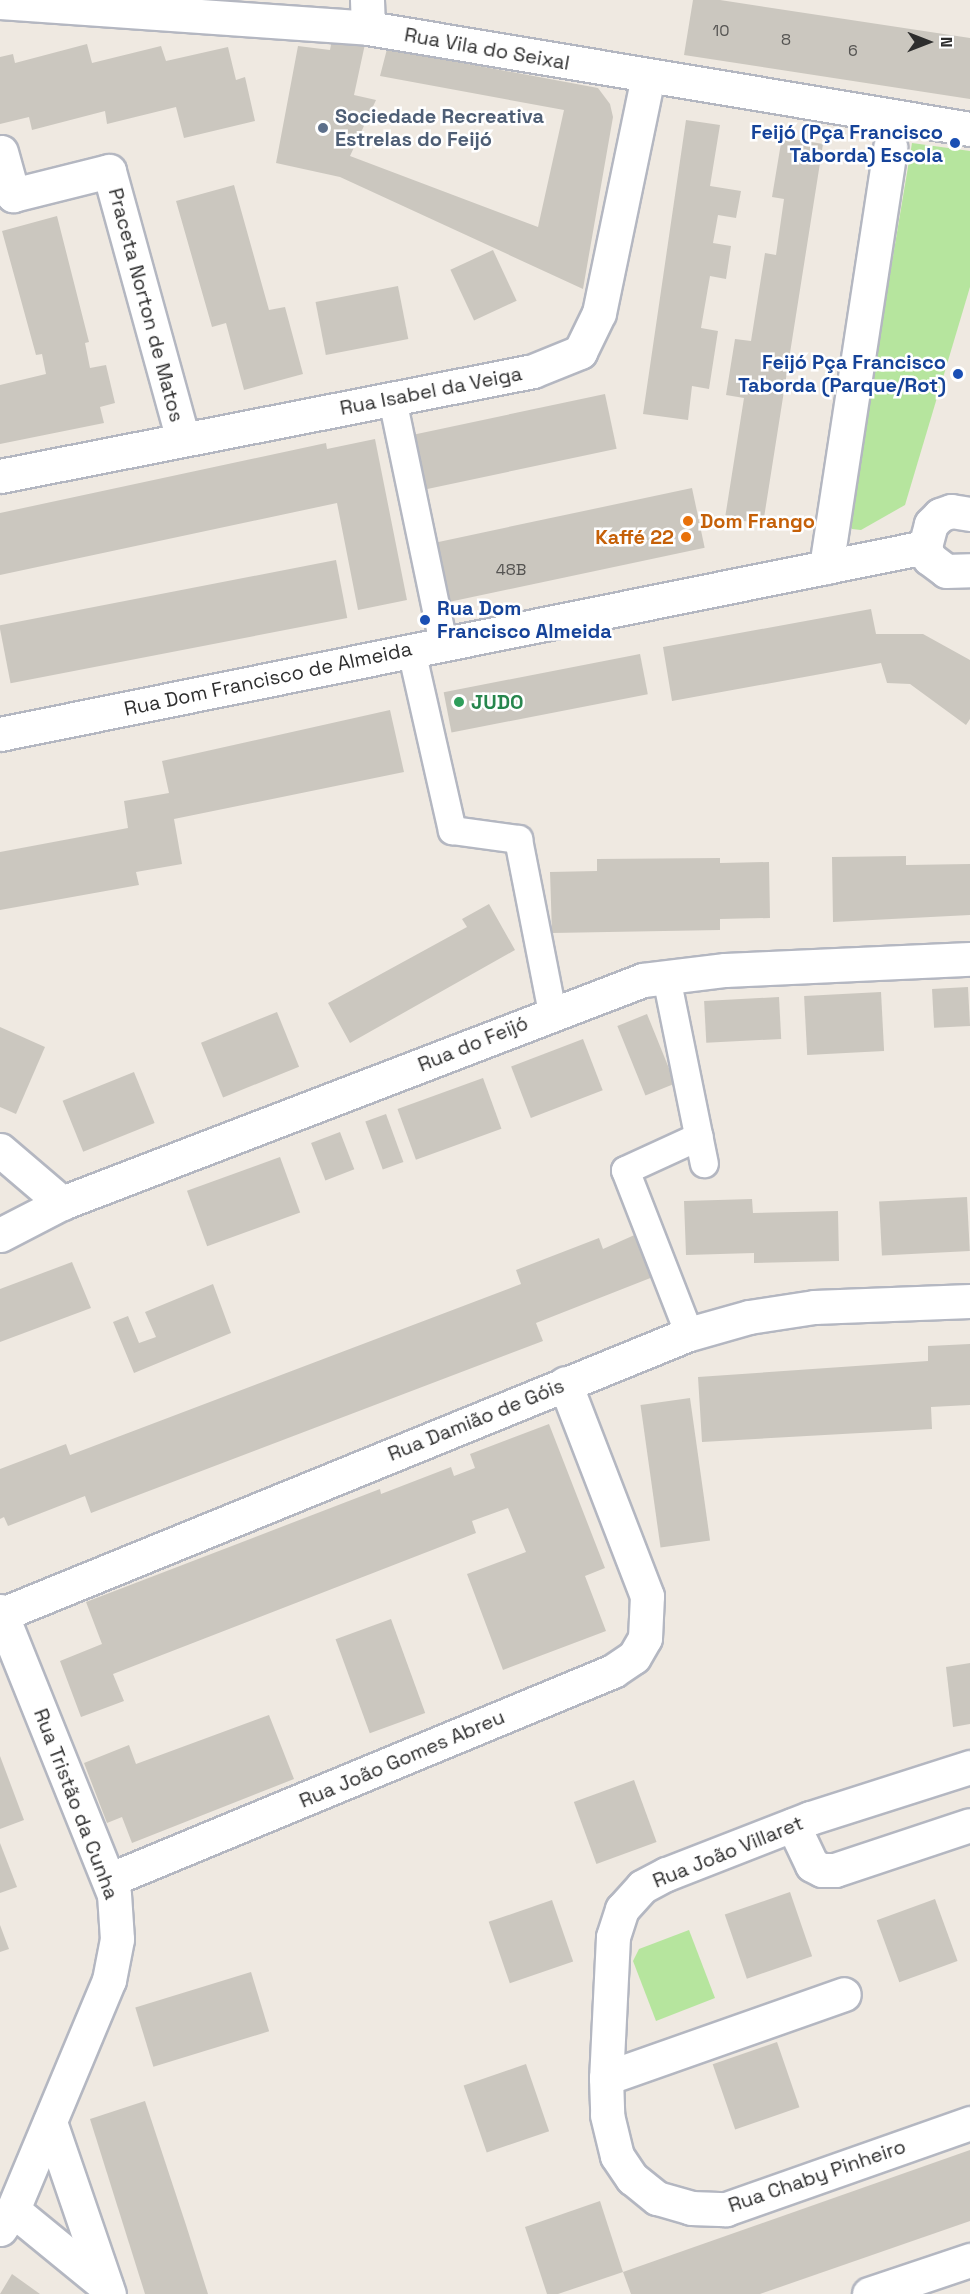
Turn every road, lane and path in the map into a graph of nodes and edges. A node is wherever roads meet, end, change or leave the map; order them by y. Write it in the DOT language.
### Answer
graph roads {
  1 [pos="0,2"];
  2 [pos="367,14"];
  3 [pos="648,77"];
  4 [pos="970,129"];
  5 [pos="890,147"];
  6 [pos="2,152"];
  7 [pos="392,399"];
  8 [pos="183,439"];
  9 [pos="0,476"];
  10 [pos="968,505"];
  11 [pos="925,547"];
  12 [pos="826,567"];
  13 [pos="970,570"];
  14 [pos="442,643"];
  15 [pos="411,650"];
  16 [pos="0,734"];
  17 [pos="970,959"];
  18 [pos="666,977"];
  19 [pos="552,1013"];
  20 [pos="699,1136"];
  21 [pos="0,1150"];
  22 [pos="704,1162"];
  23 [pos="62,1203"];
  24 [pos="0,1235"];
  25 [pos="970,1301"];
  26 [pos="689,1334"];
  27 [pos="565,1383"];
  28 [pos="1,1613"];
  29 [pos="970,1767"];
  30 [pos="793,1825"];
  31 [pos="970,1825"];
  32 [pos="109,1880"];
  33 [pos="844,1994"];
  34 [pos="606,2078"];
  35 [pos="50,2122"];
  36 [pos="970,2122"];
  37 [pos="6,2219"];
  38 [pos="970,2260"];
  39 [pos="108,2290"];
  40 [pos="869,2294"];
  1 -- 2 [label="street, Rua Vila do Seixal"];
  2 -- 3 [label="street, Rua Vila do Seixal"];
  3 -- 4 [label="street, Rua Vila do Seixal"];
  3 -- 7 [label="street, Rua Isabel da Veiga"];
  5 -- 12 [label="street"];
  6 -- 8 [label="street, Praceta Norton de Matos"];
  7 -- 8 [label="street, Rua Isabel da Veiga"];
  7 -- 14 [label="street"];
  8 -- 9 [label="street, Rua Isabel da Veiga"];
  10 -- 11 [label="street"];
  11 -- 12 [label="street, Rua Dom Francisco de Almeida"];
  11 -- 13 [label="street"];
  12 -- 14 [label="street, Rua Dom Francisco de Almeida"];
  14 -- 15 [label="street, Rua Dom Francisco de Almeida"];
  15 -- 16 [label="street, Rua Dom Francisco de Almeida"];
  15 -- 19 [label="street"];
  17 -- 18 [label="street, Rua do Feijó"];
  18 -- 19 [label="street, Rua do Feijó"];
  18 -- 20 [label="street"];
  19 -- 23 [label="street, Rua do Feijó"];
  20 -- 22 [label="street"];
  20 -- 26 [label="street"];
  21 -- 23 [label="street"];
  23 -- 24 [label="street, Rua do Feijó"];
  25 -- 26 [label="street, Rua Damião de Góis"];
  26 -- 27 [label="street, Rua Damião de Góis"];
  27 -- 28 [label="street, Rua Damião de Góis"];
  27 -- 32 [label="street, Rua João Gomes Abreu"];
  28 -- 32 [label="street, Rua Tristão da Cunha"];
  29 -- 30 [label="street, Rua João Villaret"];
  30 -- 31 [label="street"];
  30 -- 34 [label="street, Rua João Villaret"];
  32 -- 35 [label="street, Rua Tristão da Cunha"];
  33 -- 34 [label="street"];
  34 -- 36 [label="street, Rua Chaby Pinheiro"];
  35 -- 37 [label="street, Rua Tristão da Cunha"];
  35 -- 39 [label="street"];
  37 -- 39 [label="street"];
  38 -- 40 [label="street"];
}
